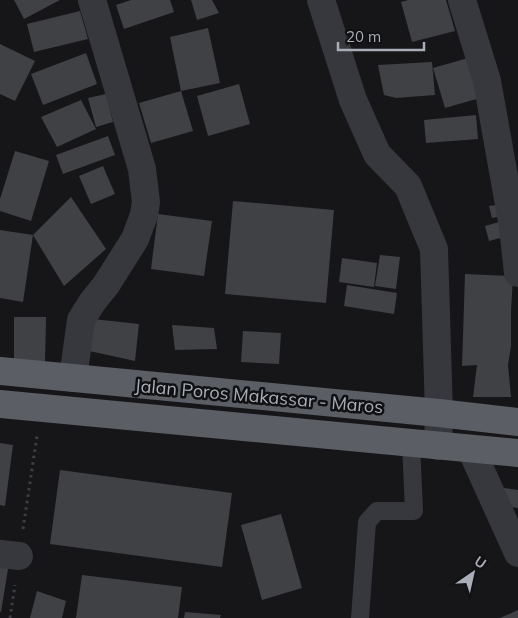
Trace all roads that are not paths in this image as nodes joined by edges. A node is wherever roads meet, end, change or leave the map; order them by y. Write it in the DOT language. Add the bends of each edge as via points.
graph roads {
  1 [pos="92,0"];
  2 [pos="321,0"];
  3 [pos="462,0"];
  4 [pos="518,273"];
  5 [pos="0,370"];
  6 [pos="73,378"];
  7 [pos="0,404"];
  8 [pos="438,413"];
  9 [pos="518,422"];
  10 [pos="411,443"];
  11 [pos="438,446"];
  12 [pos="471,448"];
  13 [pos="518,453"];
  14 [pos="518,552"];
  15 [pos="360,618"];
  1 -- 6 [label="street" via="142,169 146,202 135,239 81,320"];
  2 -- 8 [label="street" via="353,100 377,154 408,186 434,249"];
  3 -- 4 [label="street" via="488,81"];
  5 -- 6 [label="highway, Jalan Poros Makassar - Maros"];
  6 -- 8 [label="highway, Jalan Poros Makassar - Maros"];
  7 -- 10 [label="highway, Jalan Poros Makassar - Maros"];
  8 -- 9 [label="highway, Jalan Poros Makassar - Maros"];
  8 -- 11 [label="street"];
  10 -- 11 [label="highway, Jalan Poros Makassar - Maros"];
  10 -- 15 [label="lane" via="414,511 377,511 367,522"];
  11 -- 12 [label="highway, Jalan Poros Makassar - Maros"];
  12 -- 13 [label="highway, Jalan Poros Makassar - Maros"];
  12 -- 14 [label="street"];
}
